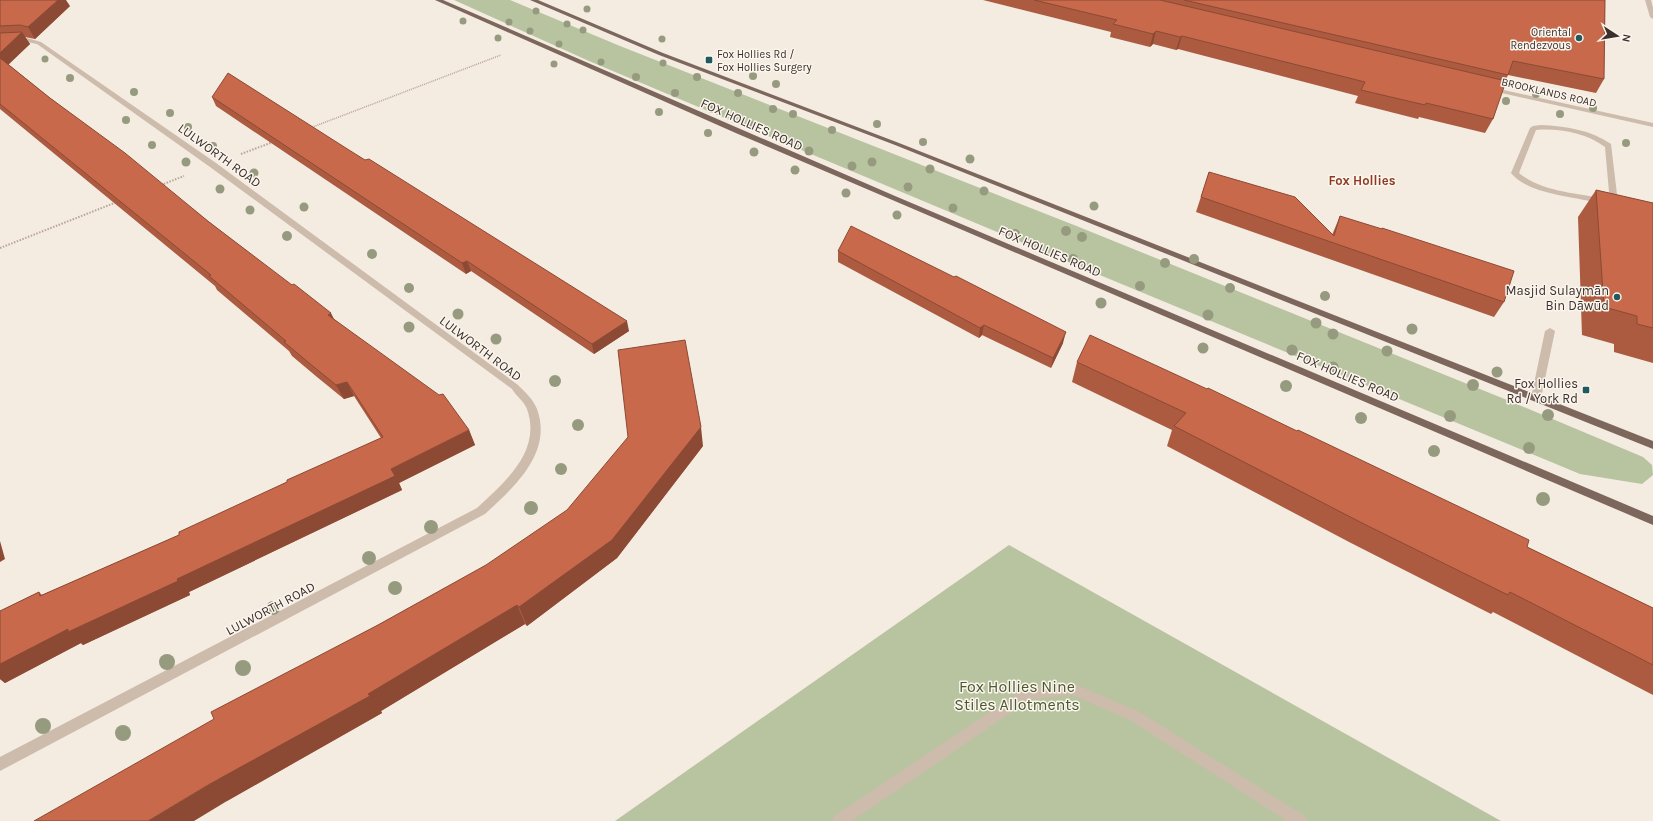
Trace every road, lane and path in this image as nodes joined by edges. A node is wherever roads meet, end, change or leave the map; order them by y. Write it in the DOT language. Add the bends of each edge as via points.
graph roads {
  1 [pos="438,0"];
  2 [pos="533,0"];
  3 [pos="1648,0"];
  4 [pos="1653,17"];
  5 [pos="0,41"];
  6 [pos="533,43"];
  7 [pos="1482,88"];
  8 [pos="1653,125"];
  9 [pos="310,128"];
  10 [pos="280,139"];
  11 [pos="212,165"];
  12 [pos="154,188"];
  13 [pos="117,202"];
  14 [pos="1617,204"];
  15 [pos="0,248"];
  16 [pos="1550,331"];
  17 [pos="1536,398"];
  18 [pos="1653,445"];
  19 [pos="1653,521"];
  20 [pos="0,764"];
  21 [pos="839,821"];
  22 [pos="1300,821"];
  1 -- 6 [label="main road, FOX HOLLIES ROAD"];
  2 -- 17 [label="main road" via="661,54 897,144"];
  3 -- 4 [label="street"];
  5 -- 11 [label="street, LULWORTH ROAD" via="27,40 39,43"];
  6 -- 9 [label="path"];
  6 -- 19 [label="main road, FOX HOLLIES ROAD"];
  7 -- 8 [label="street, BROOKLANDS ROAD"];
  10 -- 11 [label="path"];
  11 -- 12 [label="path"];
  11 -- 20 [label="street, LULWORTH ROAD" via="515,387 531,408 536,423 534,444 529,458 511,484 481,511"];
  13 -- 15 [label="path"];
  14 -- 14 [label="street" via="1570,195 1528,183 1518,176 1515,173 1533,128 1552,127 1593,137 1608,146"];
  16 -- 17 [label="street"];
  17 -- 18 [label="main road"];
  21 -- 22 [label="street" via="1029,693 1072,689 1133,715"];
}
